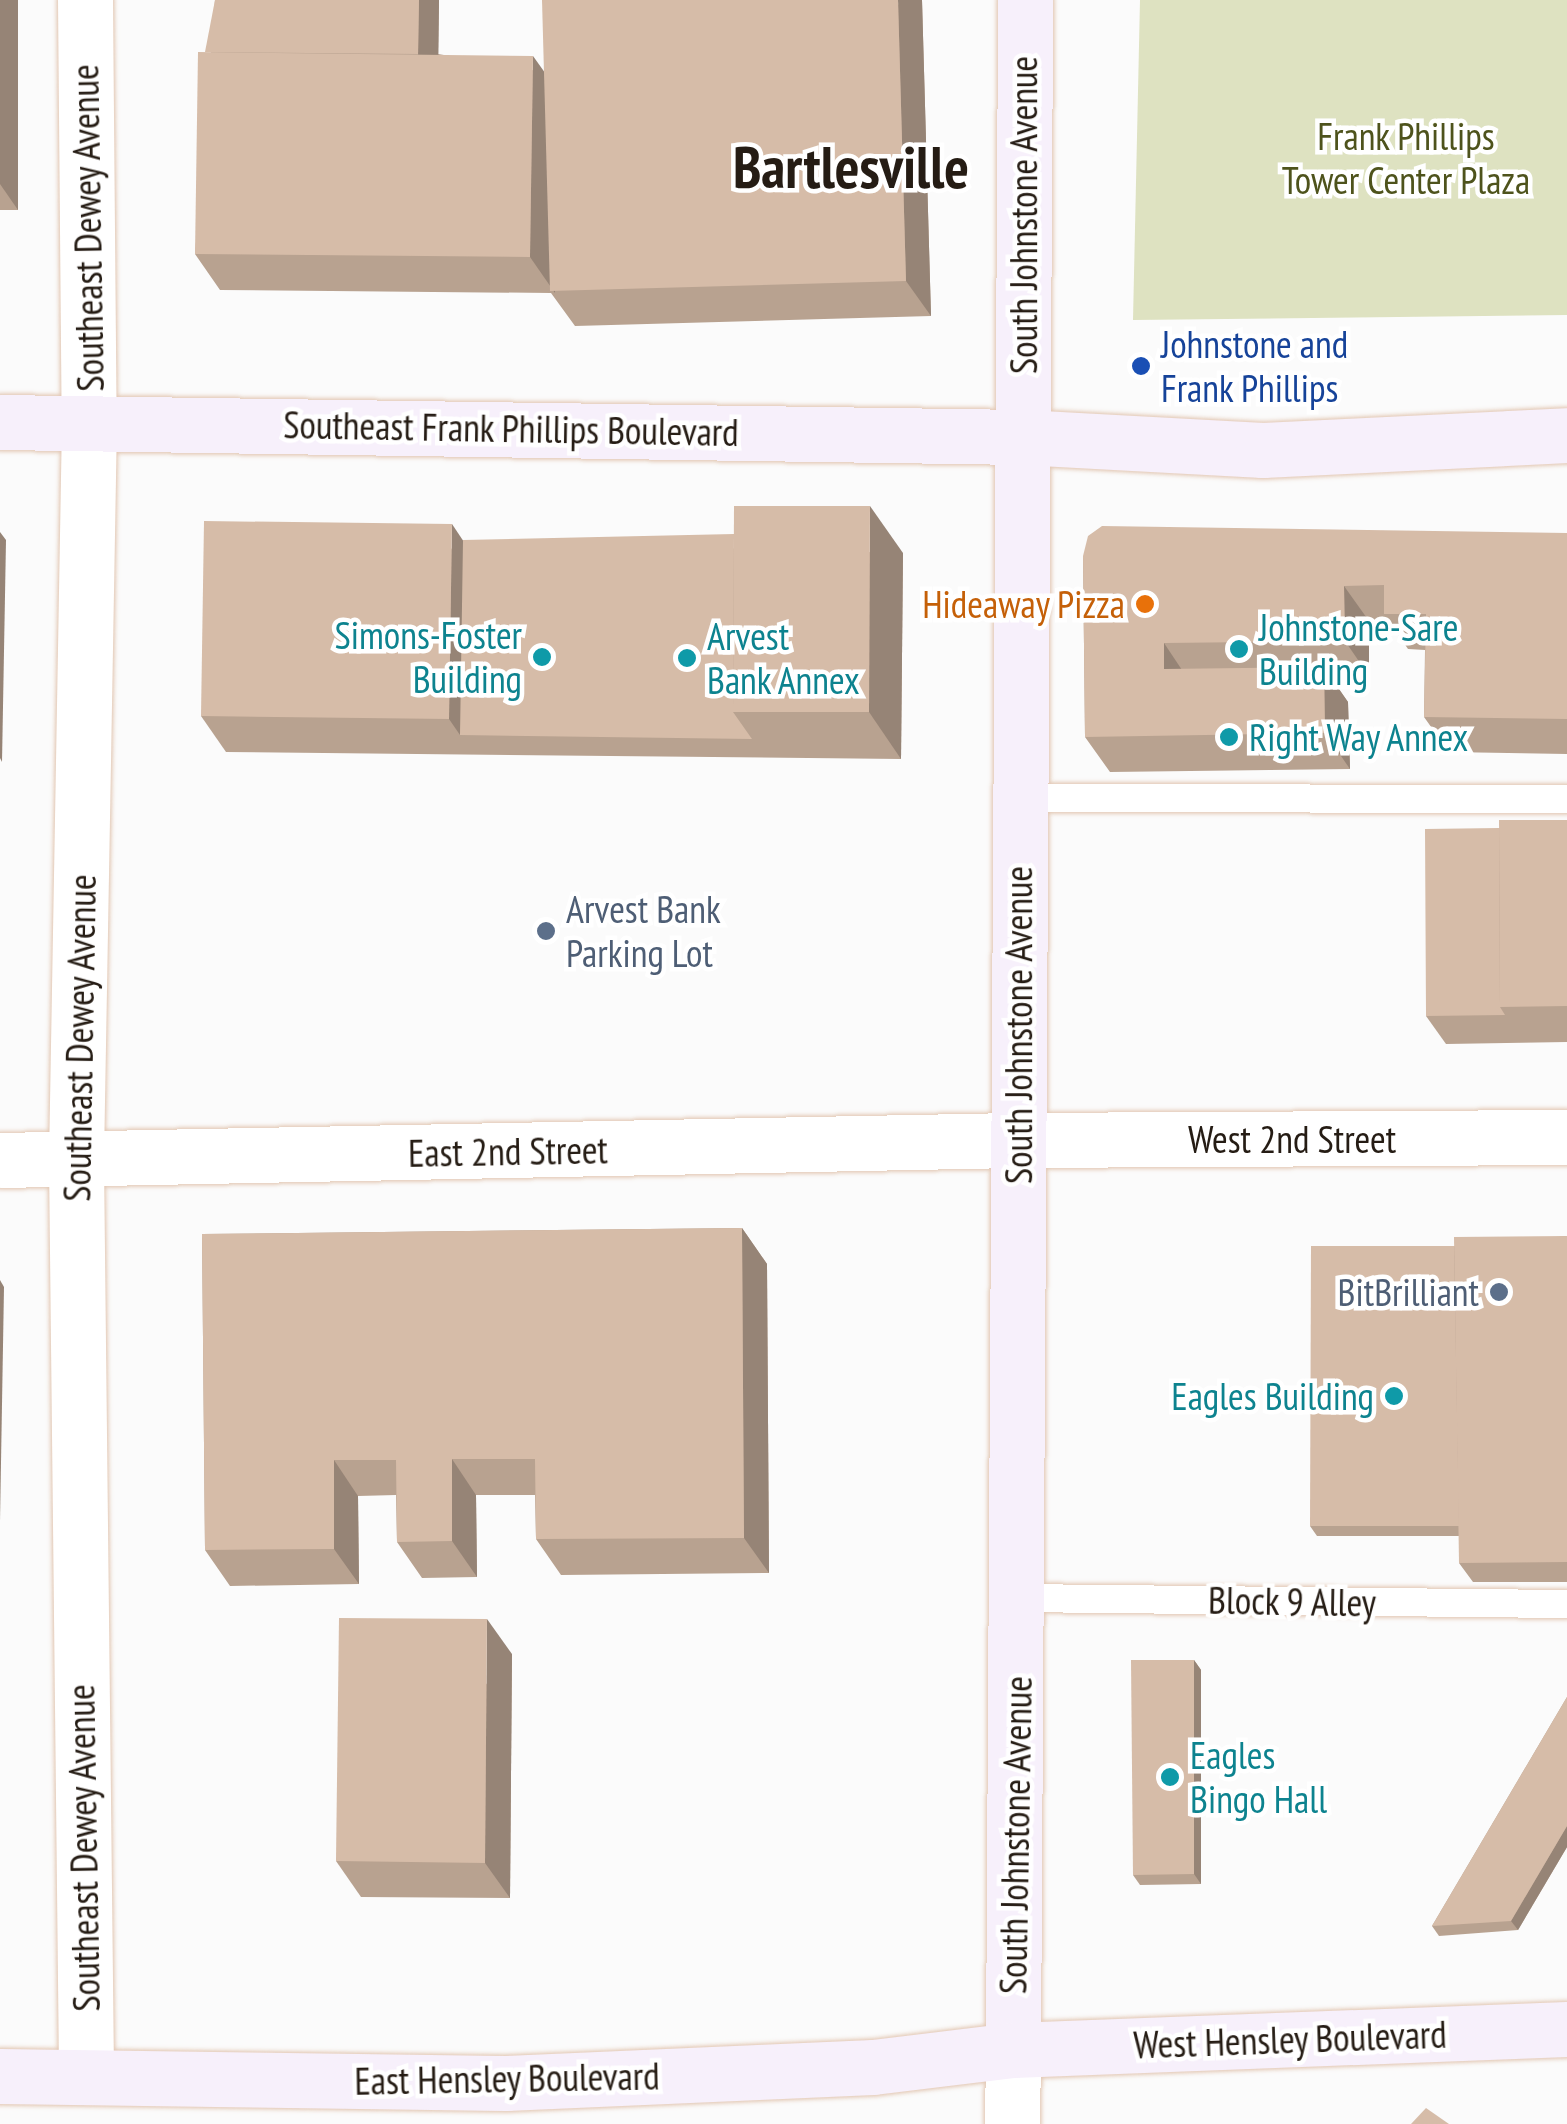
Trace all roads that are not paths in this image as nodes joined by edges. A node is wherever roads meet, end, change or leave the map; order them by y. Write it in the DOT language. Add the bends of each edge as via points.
graph roads {
  1 [pos="84,0"];
  2 [pos="1025,0"];
  3 [pos="89,421"];
  4 [pos="0,422"];
  5 [pos="1567,435"];
  6 [pos="1022,437"];
  7 [pos="1019,798"];
  8 [pos="1567,798"];
  9 [pos="1567,1137"];
  10 [pos="1017,1140"];
  11 [pos="0,1160"];
  12 [pos="76,1161"];
  13 [pos="1018,1598"];
  14 [pos="1567,1604"];
  15 [pos="1567,2029"];
  16 [pos="1013,2050"];
  17 [pos="0,2076"];
  18 [pos="86,2077"];
  19 [pos="1012,2124"];
  1 -- 3 [label="street, Southeast Dewey Avenue"];
  2 -- 6 [label="street, South Johnstone Avenue"];
  3 -- 4 [label="street, Southeast Frank Phillips Boulevard"];
  3 -- 6 [label="street, Southeast Frank Phillips Boulevard"];
  3 -- 12 [label="street, Southeast Dewey Avenue"];
  5 -- 6 [label="street, Southeast Frank Phillips Boulevard" via="1264,450"];
  6 -- 7 [label="street, South Johnstone Avenue"];
  7 -- 8 [label="lane"];
  7 -- 10 [label="street, South Johnstone Avenue"];
  9 -- 10 [label="street, West 2nd Street"];
  10 -- 12 [label="street, East 2nd Street"];
  10 -- 13 [label="street, South Johnstone Avenue"];
  11 -- 12 [label="street, East 2nd Street"];
  12 -- 18 [label="street, Southeast Dewey Avenue"];
  13 -- 14 [label="lane, Block 9 Alley"];
  13 -- 16 [label="street, South Johnstone Avenue"];
  15 -- 16 [label="street, West Hensley Boulevard"];
  16 -- 18 [label="street, East Hensley Boulevard" via="874,2066 506,2083"];
  16 -- 19 [label="street"];
  17 -- 18 [label="street, East Hensley Boulevard"];
}
